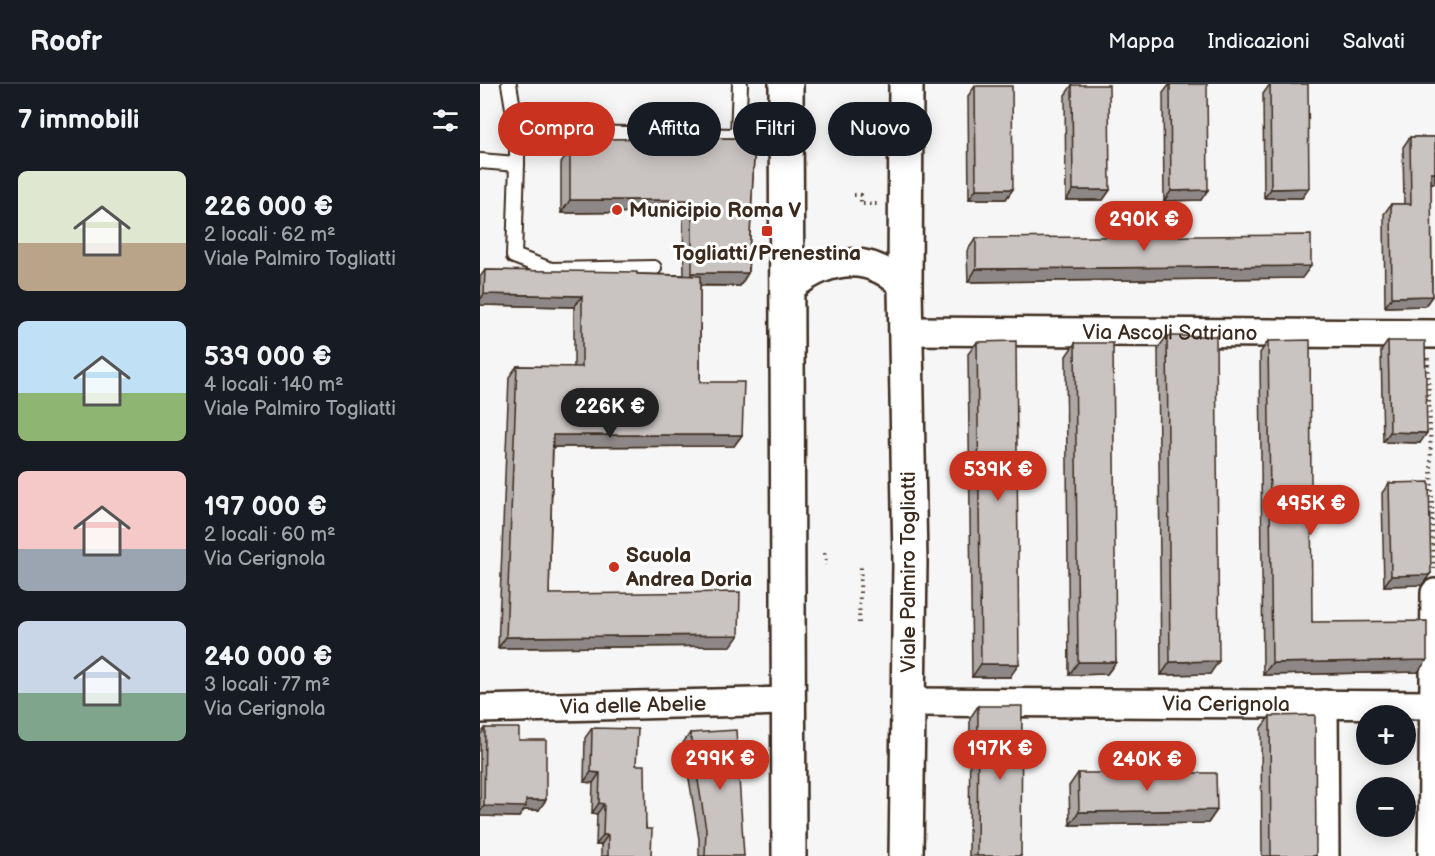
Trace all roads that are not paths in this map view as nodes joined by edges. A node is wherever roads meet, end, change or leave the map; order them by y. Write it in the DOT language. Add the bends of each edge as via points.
graph roads {
  1 [pos="509,84"];
  2 [pos="740,84"];
  3 [pos="786,84"];
  4 [pos="906,84"];
  5 [pos="512,102"];
  6 [pos="615,134"];
  7 [pos="517,156"];
  8 [pos="480,161"];
  9 [pos="517,164"];
  10 [pos="654,268"];
  11 [pos="905,288"];
  12 [pos="785,293"];
  13 [pos="906,331"];
  14 [pos="1431,343"];
  15 [pos="1434,587"];
  16 [pos="787,701"];
  17 [pos="908,702"];
  18 [pos="1324,704"];
  19 [pos="1433,705"];
  20 [pos="480,709"];
  21 [pos="789,856"];
  22 [pos="906,856"];
  23 [pos="1325,856"];
  24 [pos="1432,856"];
  1 -- 5 [label="lane"];
  2 -- 6 [label="lane" via="738,136"];
  3 -- 12 [label="main road"];
  4 -- 11 [label="main road, Viale Palmiro Togliatti"];
  7 -- 9 [label="lane"];
  8 -- 9 [label="lane"];
  9 -- 10 [label="lane" via="514,256 551,270"];
  11 -- 12 [label="street" via="890,274 871,266 839,263 808,274"];
  11 -- 13 [label="main road, Viale Palmiro Togliatti"];
  12 -- 16 [label="main road"];
  13 -- 14 [label="street, Via Ascoli Satriano"];
  13 -- 17 [label="main road, Viale Palmiro Togliatti"];
  15 -- 19 [label="street"];
  16 -- 20 [label="street, Via delle Abelie"];
  16 -- 21 [label="main road"];
  17 -- 18 [label="street, Via Cerignola"];
  17 -- 22 [label="main road, Viale Palmiro Togliatti"];
  18 -- 19 [label="street, Via Cerignola"];
  18 -- 23 [label="street"];
  19 -- 24 [label="street"];
}
